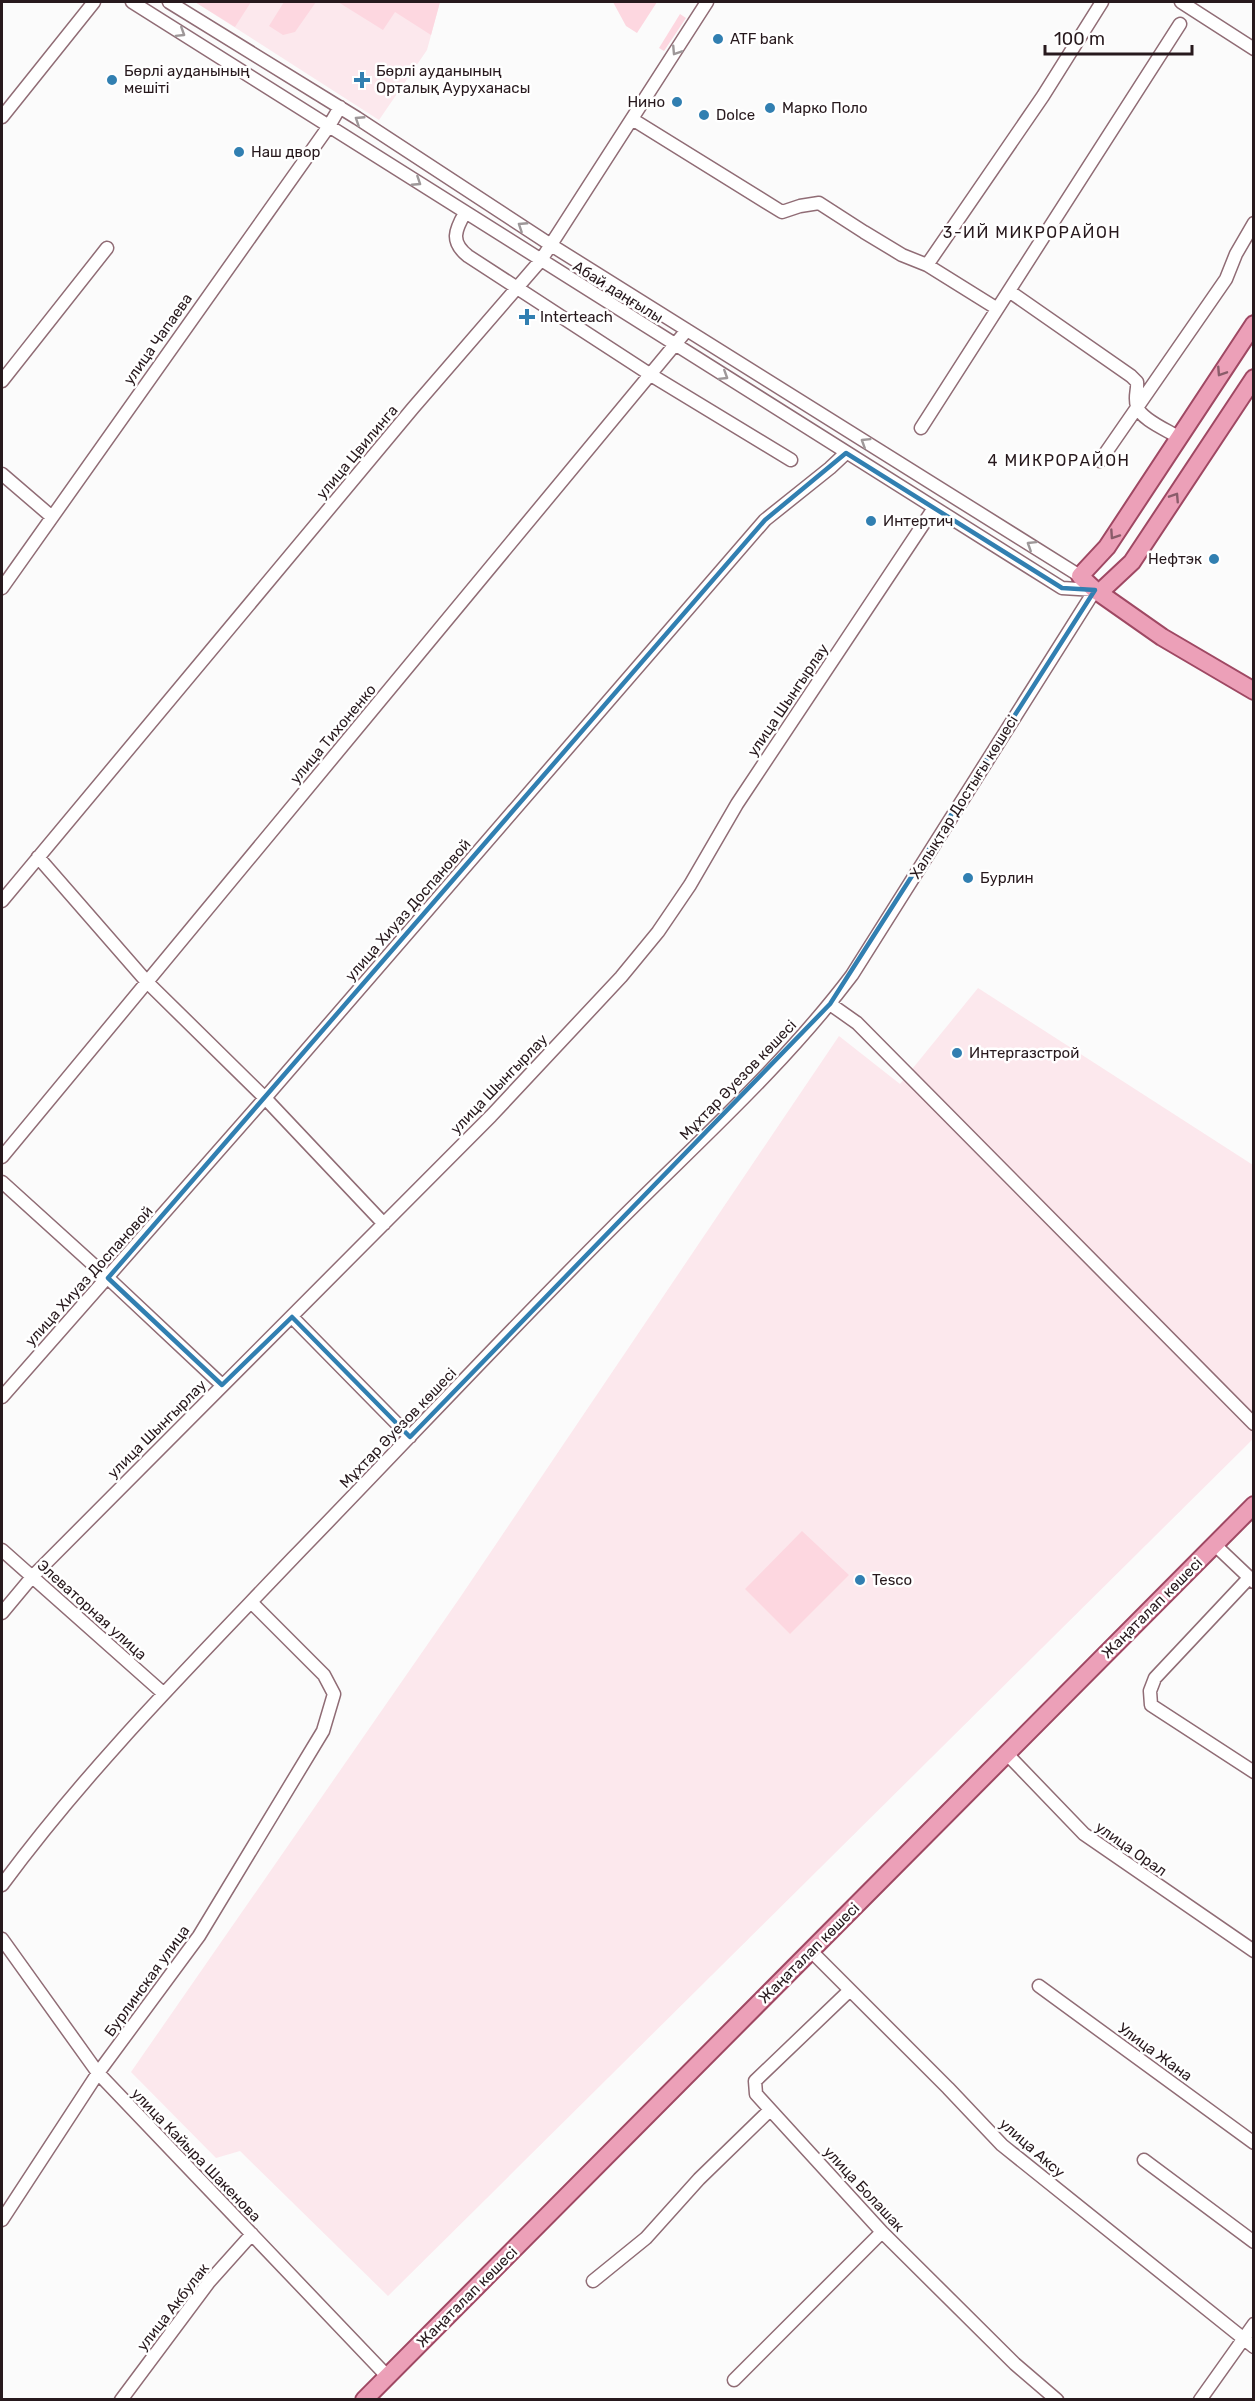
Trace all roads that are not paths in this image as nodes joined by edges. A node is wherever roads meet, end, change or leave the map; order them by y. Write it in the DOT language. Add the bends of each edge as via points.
graph roads {
  1 [pos="94,2"];
  2 [pos="132,2"];
  3 [pos="169,2"];
  4 [pos="707,2"];
  5 [pos="1102,2"];
  6 [pos="1181,2"];
  7 [pos="1180,24"];
  8 [pos="1254,49"];
  9 [pos="340,107"];
  10 [pos="2,117"];
  11 [pos="632,119"];
  12 [pos="328,126"];
  13 [pos="465,213"];
  14 [pos="1254,224"];
  15 [pos="551,245"];
  16 [pos="107,248"];
  17 [pos="541,260"];
  18 [pos="927,266"];
  19 [pos="516,288"];
  20 [pos="1009,291"];
  21 [pos="996,308"];
  22 [pos="1254,324"];
  23 [pos="687,330"];
  24 [pos="675,345"];
  25 [pos="651,375"];
  26 [pos="1254,378"];
  27 [pos="2,381"];
  28 [pos="1137,409"];
  29 [pos="921,428"];
  30 [pos="1179,437"];
  31 [pos="846,453"];
  32 [pos="791,460"];
  33 [pos="1100,461"];
  34 [pos="2,474"];
  35 [pos="933,508"];
  36 [pos="52,517"];
  37 [pos="1080,576"];
  38 [pos="2,588"];
  39 [pos="1098,591"];
  40 [pos="1254,691"];
  41 [pos="38,856"];
  42 [pos="2,901"];
  43 [pos="147,982"];
  44 [pos="830,1004"];
  45 [pos="265,1098"];
  46 [pos="2,1158"];
  47 [pos="2,1182"];
  48 [pos="384,1224"];
  49 [pos="108,1278"];
  50 [pos="292,1317"];
  51 [pos="222,1385"];
  52 [pos="2,1397"];
  53 [pos="1254,1424"];
  54 [pos="410,1437"];
  55 [pos="1254,1504"];
  56 [pos="1215,1545"];
  57 [pos="2,1550"];
  58 [pos="32,1577"];
  59 [pos="1251,1580"];
  60 [pos="251,1602"];
  61 [pos="2,1613"];
  62 [pos="163,1693"];
  63 [pos="1006,1753"];
  64 [pos="1254,1772"];
  65 [pos="2,1885"];
  66 [pos="2,1939"];
  67 [pos="812,1950"];
  68 [pos="1254,1952"];
  69 [pos="1039,1986"];
  70 [pos="849,1990"];
  71 [pos="98,2073"];
  72 [pos="770,2110"];
  73 [pos="1254,2143"];
  74 [pos="1144,2160"];
  75 [pos="2,2220"];
  76 [pos="882,2232"];
  77 [pos="252,2234"];
  78 [pos="1254,2242"];
  79 [pos="593,2281"];
  80 [pos="1254,2324"];
  81 [pos="1248,2343"];
  82 [pos="387,2376"];
  83 [pos="734,2379"];
  84 [pos="121,2400"];
  85 [pos="364,2400"];
  86 [pos="1057,2400"];
  87 [pos="1200,2400"];
  1 -- 10 [label="street"];
  2 -- 12 [label="street, Абай даңғылы, one-way"];
  3 -- 9 [label="street, Абай даңғылы"];
  4 -- 11 [label="street, улица Цвилинга, one-way"];
  5 -- 18 [label="street"];
  6 -- 8 [label="street"];
  7 -- 20 [label="street"];
  9 -- 12 [label="street, улица Чапаева"];
  15 -- 9 [label="street, Абай даңғылы, one-way"];
  11 -- 15 [label="street, улица Цвилинга"];
  11 -- 18 [label="street" via="782,212 819,203 902,255"];
  12 -- 13 [label="street, Абай даңғылы, one-way"];
  12 -- 36 [label="street, улица Чапаева"];
  13 -- 17 [label="street, Абай даңғылы"];
  13 -- 19 [label="street" via="456,228 460,250"];
  14 -- 28 [label="street" via="1226,279"];
  15 -- 17 [label="street, улица Цвилинга"];
  15 -- 23 [label="street, Абай даңғылы"];
  16 -- 27 [label="street"];
  17 -- 19 [label="street, улица Цвилинга"];
  17 -- 24 [label="street, Абай даңғылы"];
  18 -- 21 [label="street"];
  19 -- 25 [label="street"];
  19 -- 41 [label="street, улица Цвилинга"];
  20 -- 21 [label="street"];
  20 -- 28 [label="street" via="1137,382"];
  21 -- 29 [label="street"];
  22 -- 30 [label="main road, one-way"];
  23 -- 24 [label="street, улица Тихоненко"];
  37 -- 23 [label="street, Абай даңғылы, one-way"];
  24 -- 25 [label="street, улица Тихоненко"];
  24 -- 31 [label="street, Абай даңғылы, one-way"];
  25 -- 32 [label="street"];
  25 -- 43 [label="street, улица Тихоненко"];
  39 -- 26 [label="main road, Халықтар Достығы көшесі, one-way" via="1132,562"];
  28 -- 30 [label="street"];
  28 -- 33 [label="street"];
  30 -- 37 [label="main road, one-way" via="1107,547"];
  31 -- 35 [label="street, Абай даңғылы"];
  31 -- 45 [label="street, улица Хиуаз Доспановой" via="765,520"];
  34 -- 36 [label="street"];
  35 -- 39 [label="street, Абай даңғылы" via="1062,588"];
  35 -- 48 [label="street, улица Шынгырлау" via="737,804 658,932 621,977"];
  36 -- 38 [label="street, улица Чапаева"];
  37 -- 39 [label="main road"];
  39 -- 40 [label="main road" via="1168,640"];
  39 -- 44 [label="street, Халықтар Достығы көшесі"];
  41 -- 42 [label="street, улица Цвилинга"];
  41 -- 43 [label="street"];
  43 -- 45 [label="street"];
  43 -- 46 [label="street, улица Тихоненко"];
  44 -- 53 [label="street" via="857,1023"];
  44 -- 54 [label="street, Мұхтар Әуезов көшесі" via="714,1128 611,1228"];
  45 -- 48 [label="street"];
  45 -- 49 [label="street, улица Хиуаз Доспановой"];
  47 -- 49 [label="street"];
  48 -- 50 [label="street, улица Шынгырлау"];
  49 -- 51 [label="street"];
  49 -- 52 [label="street, улица Хиуаз Доспановой"];
  50 -- 51 [label="street, улица Шынгырлау"];
  50 -- 54 [label="street"];
  51 -- 58 [label="street, улица Шынгырлау"];
  54 -- 60 [label="street, Мұхтар Әуезов көшесі"];
  55 -- 56 [label="main road, Жаңаталап көшесі"];
  56 -- 59 [label="street"];
  56 -- 63 [label="main road, Жаңаталап көшесі"];
  57 -- 58 [label="street, Элеваторная улица"];
  58 -- 61 [label="street, улица Шынгырлау"];
  58 -- 62 [label="street, Элеваторная улица"];
  59 -- 64 [label="street" via="1155,1678 1150,1705"];
  60 -- 62 [label="street, Мұхтар Әуезов көшесі"];
  60 -- 71 [label="street, Бурлинская улица" via="324,1675 334,1694 323,1731 199,1936"];
  62 -- 65 [label="street, Мұхтар Әуезов көшесі" via="80,1787"];
  63 -- 67 [label="main road, Жаңаталап көшесі"];
  63 -- 68 [label="street, улица Орал" via="1084,1834"];
  66 -- 71 [label="street, улица Кайыра Шакенова"];
  67 -- 70 [label="street, улица Аксу"];
  67 -- 82 [label="main road, Жаңаталап көшесі"];
  69 -- 73 [label="street, Улица Жана"];
  70 -- 72 [label="street, улица Болашак" via="755,2081 756,2094"];
  70 -- 81 [label="street, улица Аксу" via="1002,2145"];
  71 -- 75 [label="street, Бурлинская улица"];
  71 -- 77 [label="street, улица Кайыра Шакенова"];
  72 -- 76 [label="street, улица Болашак"];
  72 -- 79 [label="street" via="692,2186 646,2238"];
  74 -- 78 [label="street"];
  76 -- 83 [label="street"];
  76 -- 86 [label="street, улица Болашак" via="1015,2364"];
  77 -- 82 [label="street, улица Кайыра Шакенова"];
  77 -- 84 [label="street, улица Акбулак" via="208,2282"];
  80 -- 81 [label="street"];
  81 -- 87 [label="street"];
  82 -- 85 [label="main road, Жаңаталап көшесі"];
}
